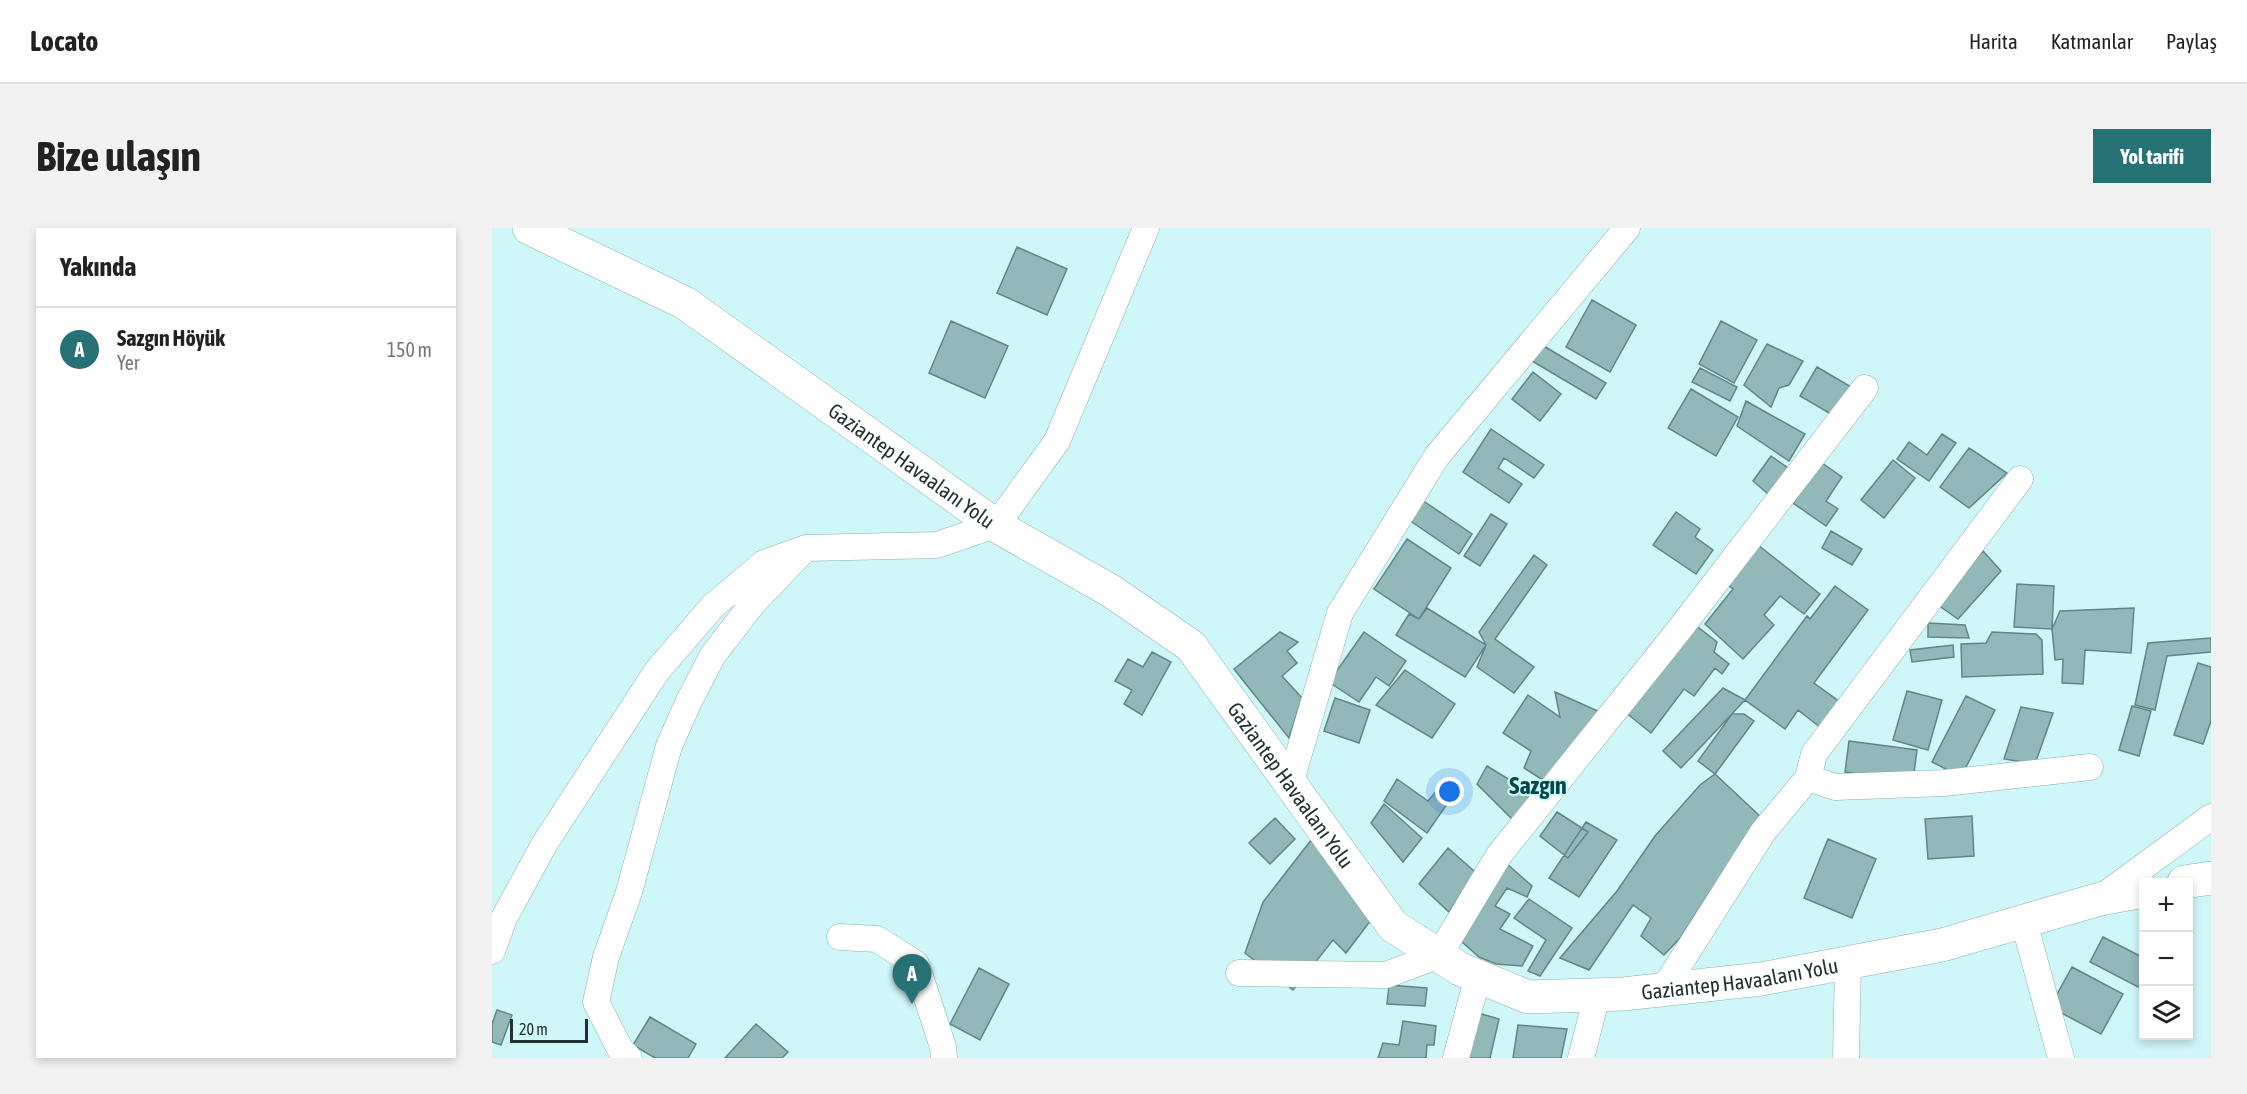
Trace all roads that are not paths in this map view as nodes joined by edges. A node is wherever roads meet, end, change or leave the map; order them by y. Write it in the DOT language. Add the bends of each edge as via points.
graph roads {
  1 [pos="529,228"];
  2 [pos="1146,228"];
  3 [pos="1627,228"];
  4 [pos="1865,388"];
  5 [pos="2020,479"];
  6 [pos="995,525"];
  7 [pos="806,548"];
  8 [pos="2090,767"];
  9 [pos="1808,778"];
  10 [pos="1290,784"];
  11 [pos="2211,817"];
  12 [pos="2211,878"];
  13 [pos="2193,881"];
  14 [pos="2139,892"];
  15 [pos="2100,899"];
  16 [pos="2024,922"];
  17 [pos="840,937"];
  18 [pos="492,951"];
  19 [pos="1439,955"];
  20 [pos="1848,963"];
  21 [pos="1239,973"];
  22 [pos="1478,976"];
  23 [pos="1663,990"];
  24 [pos="1597,995"];
  25 [pos="629,1058"];
  26 [pos="944,1058"];
  27 [pos="1456,1058"];
  28 [pos="1581,1058"];
  29 [pos="1846,1058"];
  30 [pos="2061,1058"];
  1 -- 6 [label="main road, Gaziantep Havaalanı Yolu" via="685,303"];
  2 -- 6 [label="street" via="1057,441"];
  3 -- 10 [label="street" via="1437,456 1340,613"];
  4 -- 19 [label="street" via="1500,855"];
  5 -- 9 [label="street" via="1814,754"];
  6 -- 7 [label="street" via="937,545"];
  6 -- 10 [label="main road, Gaziantep Havaalanı Yolu" via="1111,591 1191,646"];
  7 -- 18 [label="street" via="764,563 713,606 657,671 545,843 504,918"];
  7 -- 25 [label="street" via="753,603 713,655 669,746 596,1002 620,1049"];
  8 -- 9 [label="street" via="1933,784 1835,787"];
  9 -- 23 [label="street" via="1763,832"];
  10 -- 19 [label="main road, Gaziantep Havaalanı Yolu" via="1393,927"];
  11 -- 15 [label="street"];
  12 -- 13 [label="main road"];
  14 -- 15 [label="main road, Gaziantep Havaalanı Yolu"];
  15 -- 16 [label="main road, Gaziantep Havaalanı Yolu"];
  16 -- 20 [label="main road, Gaziantep Havaalanı Yolu" via="1942,945"];
  16 -- 30 [label="street"];
  17 -- 26 [label="street" via="877,939 916,964"];
  19 -- 21 [label="street" via="1386,975"];
  19 -- 22 [label="main road, Gaziantep Havaalanı Yolu"];
  20 -- 23 [label="main road, Gaziantep Havaalanı Yolu" via="1761,979"];
  20 -- 29 [label="street"];
  22 -- 24 [label="main road, Gaziantep Havaalanı Yolu" via="1528,997"];
  22 -- 27 [label="street"];
  23 -- 24 [label="main road, Gaziantep Havaalanı Yolu"];
  24 -- 28 [label="street"];
}
